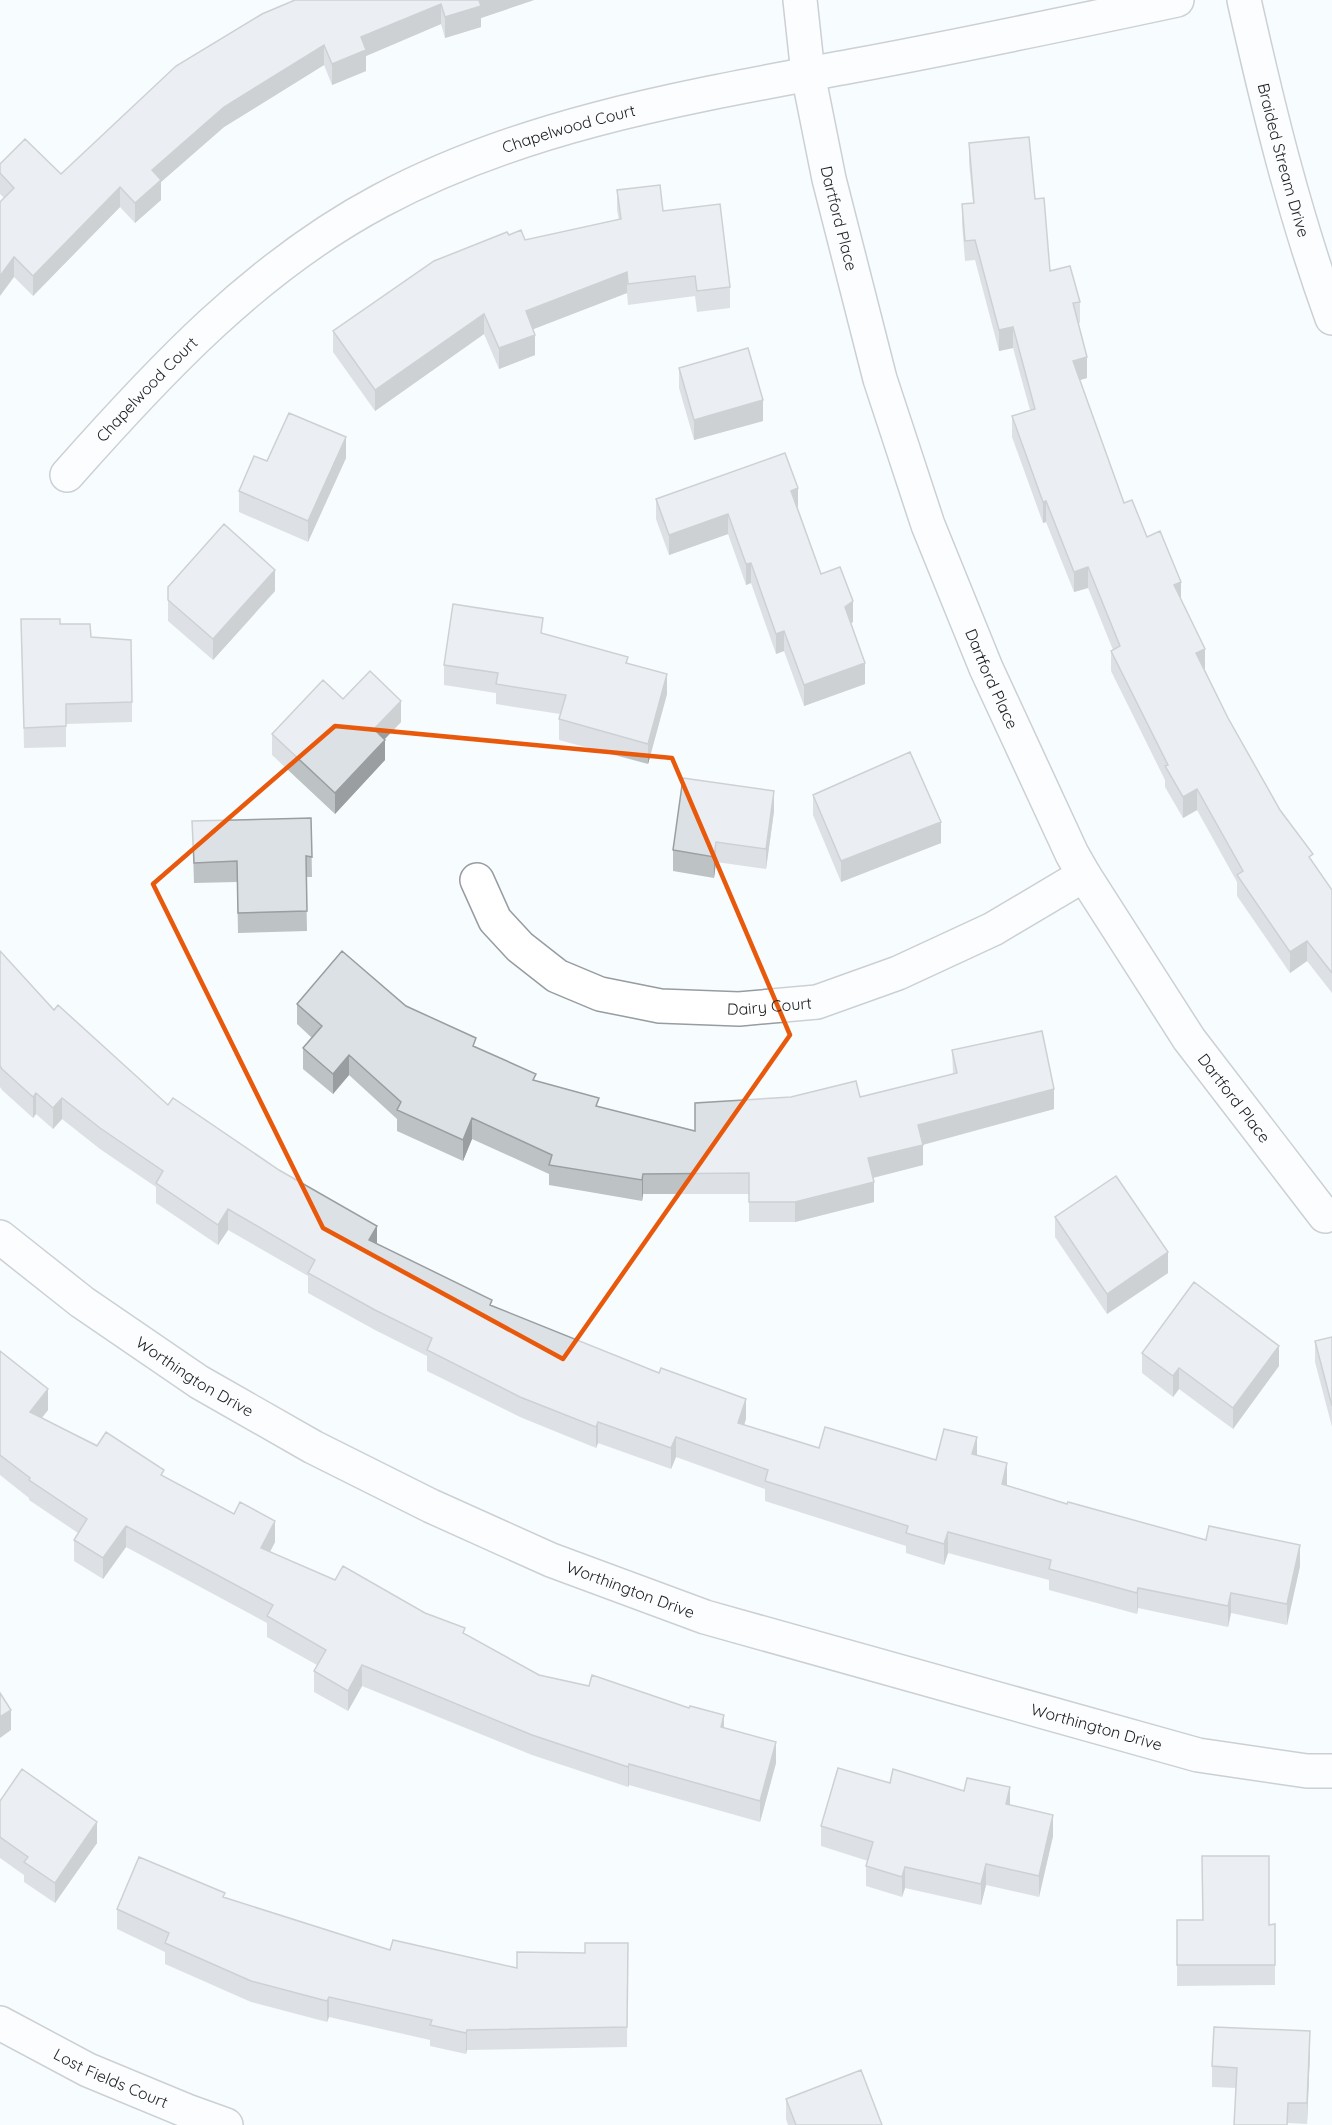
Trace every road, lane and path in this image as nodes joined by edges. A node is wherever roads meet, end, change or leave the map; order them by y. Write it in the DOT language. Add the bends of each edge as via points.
graph roads {
  1 [pos="800,0"];
  2 [pos="1177,0"];
  3 [pos="1244,0"];
  4 [pos="808,74"];
  5 [pos="1332,318"];
  6 [pos="67,475"];
  7 [pos="1084,875"];
  8 [pos="477,880"];
  9 [pos="1325,1216"];
  10 [pos="0,1237"];
  11 [pos="1332,1771"];
  12 [pos="0,2023"];
  13 [pos="184,2118"];
  14 [pos="226,2125"];
  1 -- 4 [label="street, Dartford Place"];
  2 -- 4 [label="street, Chapelwood Court" via="983,42"];
  3 -- 5 [label="street, Braided Stream Drive" via="1270,116 1311,260"];
  4 -- 6 [label="street, Chapelwood Court" via="701,94 550,131 480,154 380,201 302,250 229,307 136,397"];
  4 -- 7 [label="street, Dartford Place" via="829,179 880,379 928,525 986,668"];
  7 -- 8 [label="street, Dairy Court" via="993,929 898,973 818,1002 739,1010 650,1004 600,994 557,976 520,947 495,920"];
  7 -- 9 [label="street, Dartford Place" via="1189,1039"];
  10 -- 11 [label="street, Worthington Drive" via="82,1302 199,1382 313,1447 551,1560 705,1617 1198,1755 1306,1771"];
  12 -- 13 [label="street, Lost Fields Court"];
  13 -- 14 [label="street, Lost Fields Court"];
}
